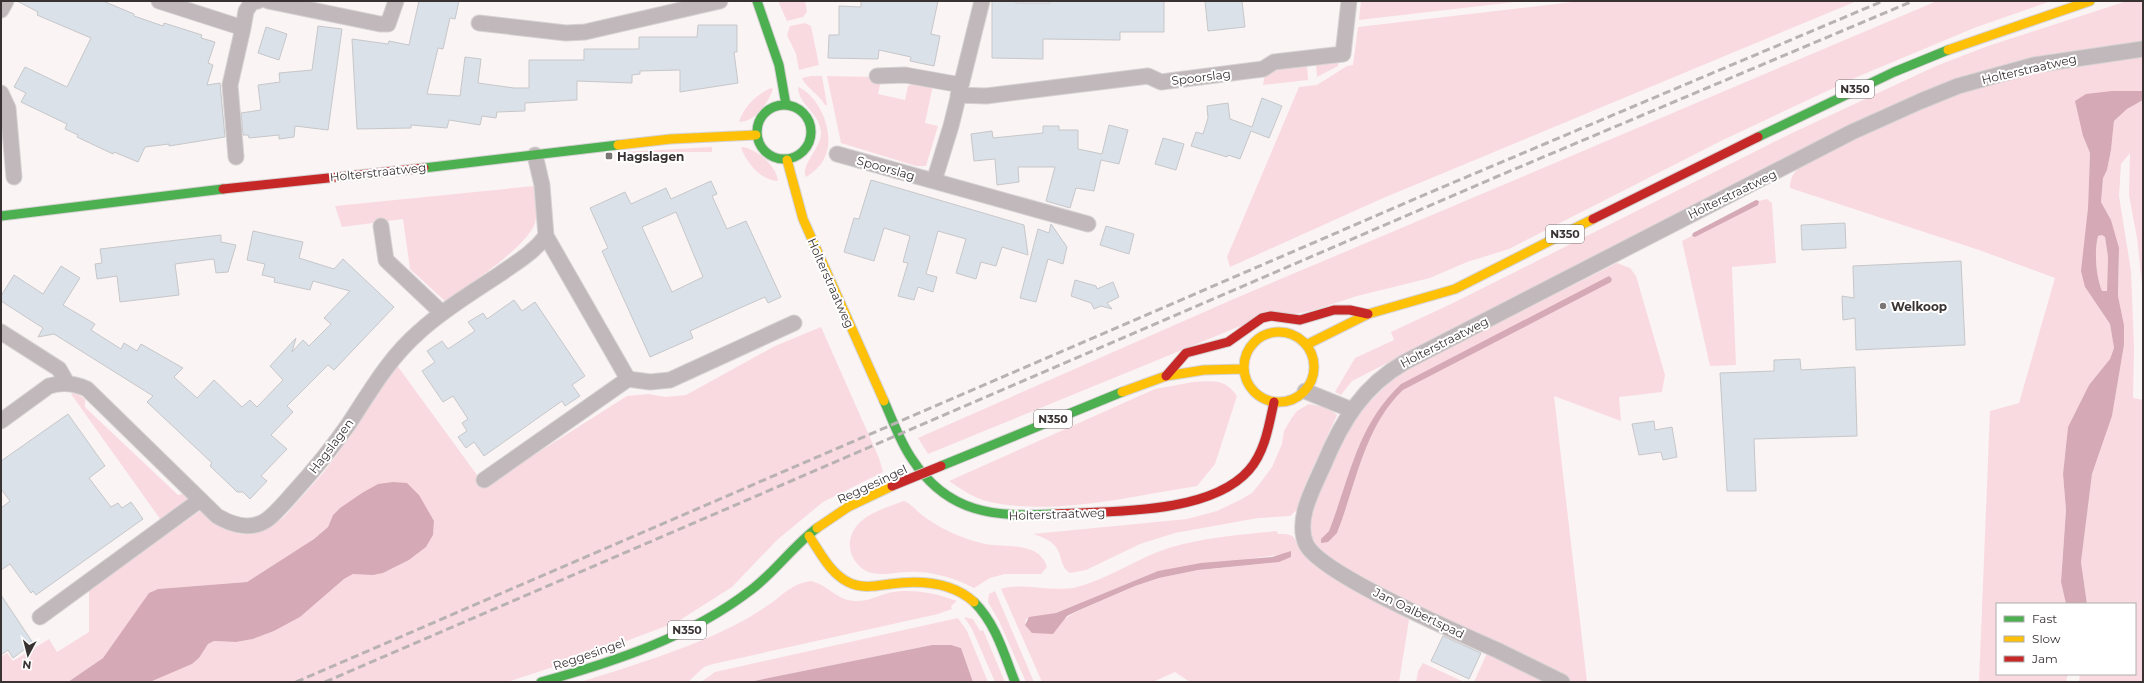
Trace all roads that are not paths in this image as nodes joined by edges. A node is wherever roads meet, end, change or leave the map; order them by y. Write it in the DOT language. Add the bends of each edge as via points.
graph roads {
  1 [pos="6,1"];
  2 [pos="159,1"];
  3 [pos="258,1"];
  4 [pos="268,1"];
  5 [pos="396,1"];
  6 [pos="720,1"];
  7 [pos="758,1"];
  8 [pos="982,1"];
  9 [pos="1349,1"];
  10 [pos="2090,1"];
  11 [pos="198,6"];
  12 [pos="1,10"];
  13 [pos="479,23"];
  14 [pos="243,28"];
  15 [pos="2143,49"];
  16 [pos="877,76"];
  17 [pos="959,90"];
  18 [pos="1,93"];
  19 [pos="786,105"];
  20 [pos="756,135"];
  21 [pos="837,154"];
  22 [pos="536,155"];
  23 [pos="236,157"];
  24 [pos="787,160"];
  25 [pos="14,177"];
  26 [pos="934,181"];
  27 [pos="1,216"];
  28 [pos="1088,224"];
  29 [pos="381,226"];
  30 [pos="546,236"];
  31 [pos="442,313"];
  32 [pos="1368,314"];
  33 [pos="794,323"];
  34 [pos="1,332"];
  35 [pos="1306,345"];
  36 [pos="1243,369"];
  37 [pos="1166,376"];
  38 [pos="628,379"];
  39 [pos="67,383"];
  40 [pos="1305,390"];
  41 [pos="1274,402"];
  42 [pos="1352,410"];
  43 [pos="1,421"];
  44 [pos="484,480"];
  45 [pos="200,500"];
  46 [pos="1302,520"];
  47 [pos="809,536"];
  48 [pos="40,617"];
  49 [pos="541,682"];
  50 [pos="1015,682"];
  51 [pos="1562,682"];
  1 -- 12 [label="street"];
  2 -- 11 [label="street"];
  3 -- 14 [label="street" via="252,2 246,11"];
  4 -- 5 [label="street" via="388,24"];
  6 -- 13 [label="street" via="585,32 566,33"];
  7 -- 19 [label="main road" via="784,82"];
  8 -- 17 [label="street"];
  9 -- 17 [label="street, Spoorslag" via="1343,54 1274,62 1263,69 1162,82 1148,76 986,96"];
  10 -- 32 [label="main road, N350" via="1961,45 1894,72 1793,118 1455,289"];
  11 -- 14 [label="street"];
  14 -- 23 [label="street" via="230,85"];
  15 -- 42 [label="street, Holterstraatweg" via="2070,59 1990,76 1958,86 1852,132 1405,362 1374,383"];
  16 -- 17 [label="street, Spoorslag" via="905,76"];
  17 -- 26 [label="street"];
  18 -- 25 [label="street" via="8,108"];
  19 -- 20 [label="main road" via="774,106 767,111 758,125"];
  19 -- 24 [label="main road" via="800,110 807,117 812,134 804,151"];
  20 -- 22 [label="main road, Holterstraatweg" via="671,139"];
  20 -- 24 [label="main road" via="766,154"];
  21 -- 26 [label="street, Spoorslag"];
  22 -- 27 [label="main road, Holterstraatweg" via="236,187"];
  22 -- 30 [label="street" via="542,185"];
  24 -- 41 [label="main road, Holterstraatweg" via="803,219 904,446 919,470 934,486 960,504 986,513 1019,516 1164,508 1204,498 1223,491 1249,470 1264,441"];
  26 -- 28 [label="street, Spoorslag"];
  29 -- 31 [label="street" via="386,260"];
  30 -- 31 [label="street, Hagslagen" via="531,253"];
  30 -- 38 [label="street"];
  31 -- 45 [label="street, Hagslagen" via="419,331 387,365 348,425 310,475 266,520 247,526 231,524 217,516"];
  32 -- 35 [label="main road, N350"];
  32 -- 37 [label="main road, N350" via="1334,310 1300,320 1271,316 1262,318 1228,342 1186,353"];
  33 -- 38 [label="street" via="670,380 650,382"];
  34 -- 39 [label="street" via="59,369"];
  35 -- 36 [label="main road" via="1289,333 1266,334 1256,339 1249,347"];
  35 -- 40 [label="main road" via="1312,356 1314,368 1312,380"];
  36 -- 37 [label="main road, Reggesingel / N350" via="1204,370"];
  36 -- 41 [label="main road" via="1252,391 1264,400"];
  37 -- 47 [label="main road, Reggesingel / N350, bridge" via="1099,400 851,504 822,523"];
  38 -- 44 [label="street"];
  39 -- 43 [label="street, Hagslagen" via="49,386"];
  39 -- 45 [label="street, Hagslagen" via="87,389"];
  40 -- 41 [label="main road" via="1291,400"];
  40 -- 42 [label="street"];
  42 -- 46 [label="street, Holterstraatweg" via="1334,440"];
  45 -- 48 [label="street"];
  46 -- 51 [label="street, Jan Oalbertspad" via="1306,543 1321,560 1402,606"];
  47 -- 49 [label="main road, Reggesingel / N350" via="763,581 708,620 656,644"];
  47 -- 50 [label="main road" via="830,566 849,583 864,586 925,582 949,587 972,601 989,620"];
}
